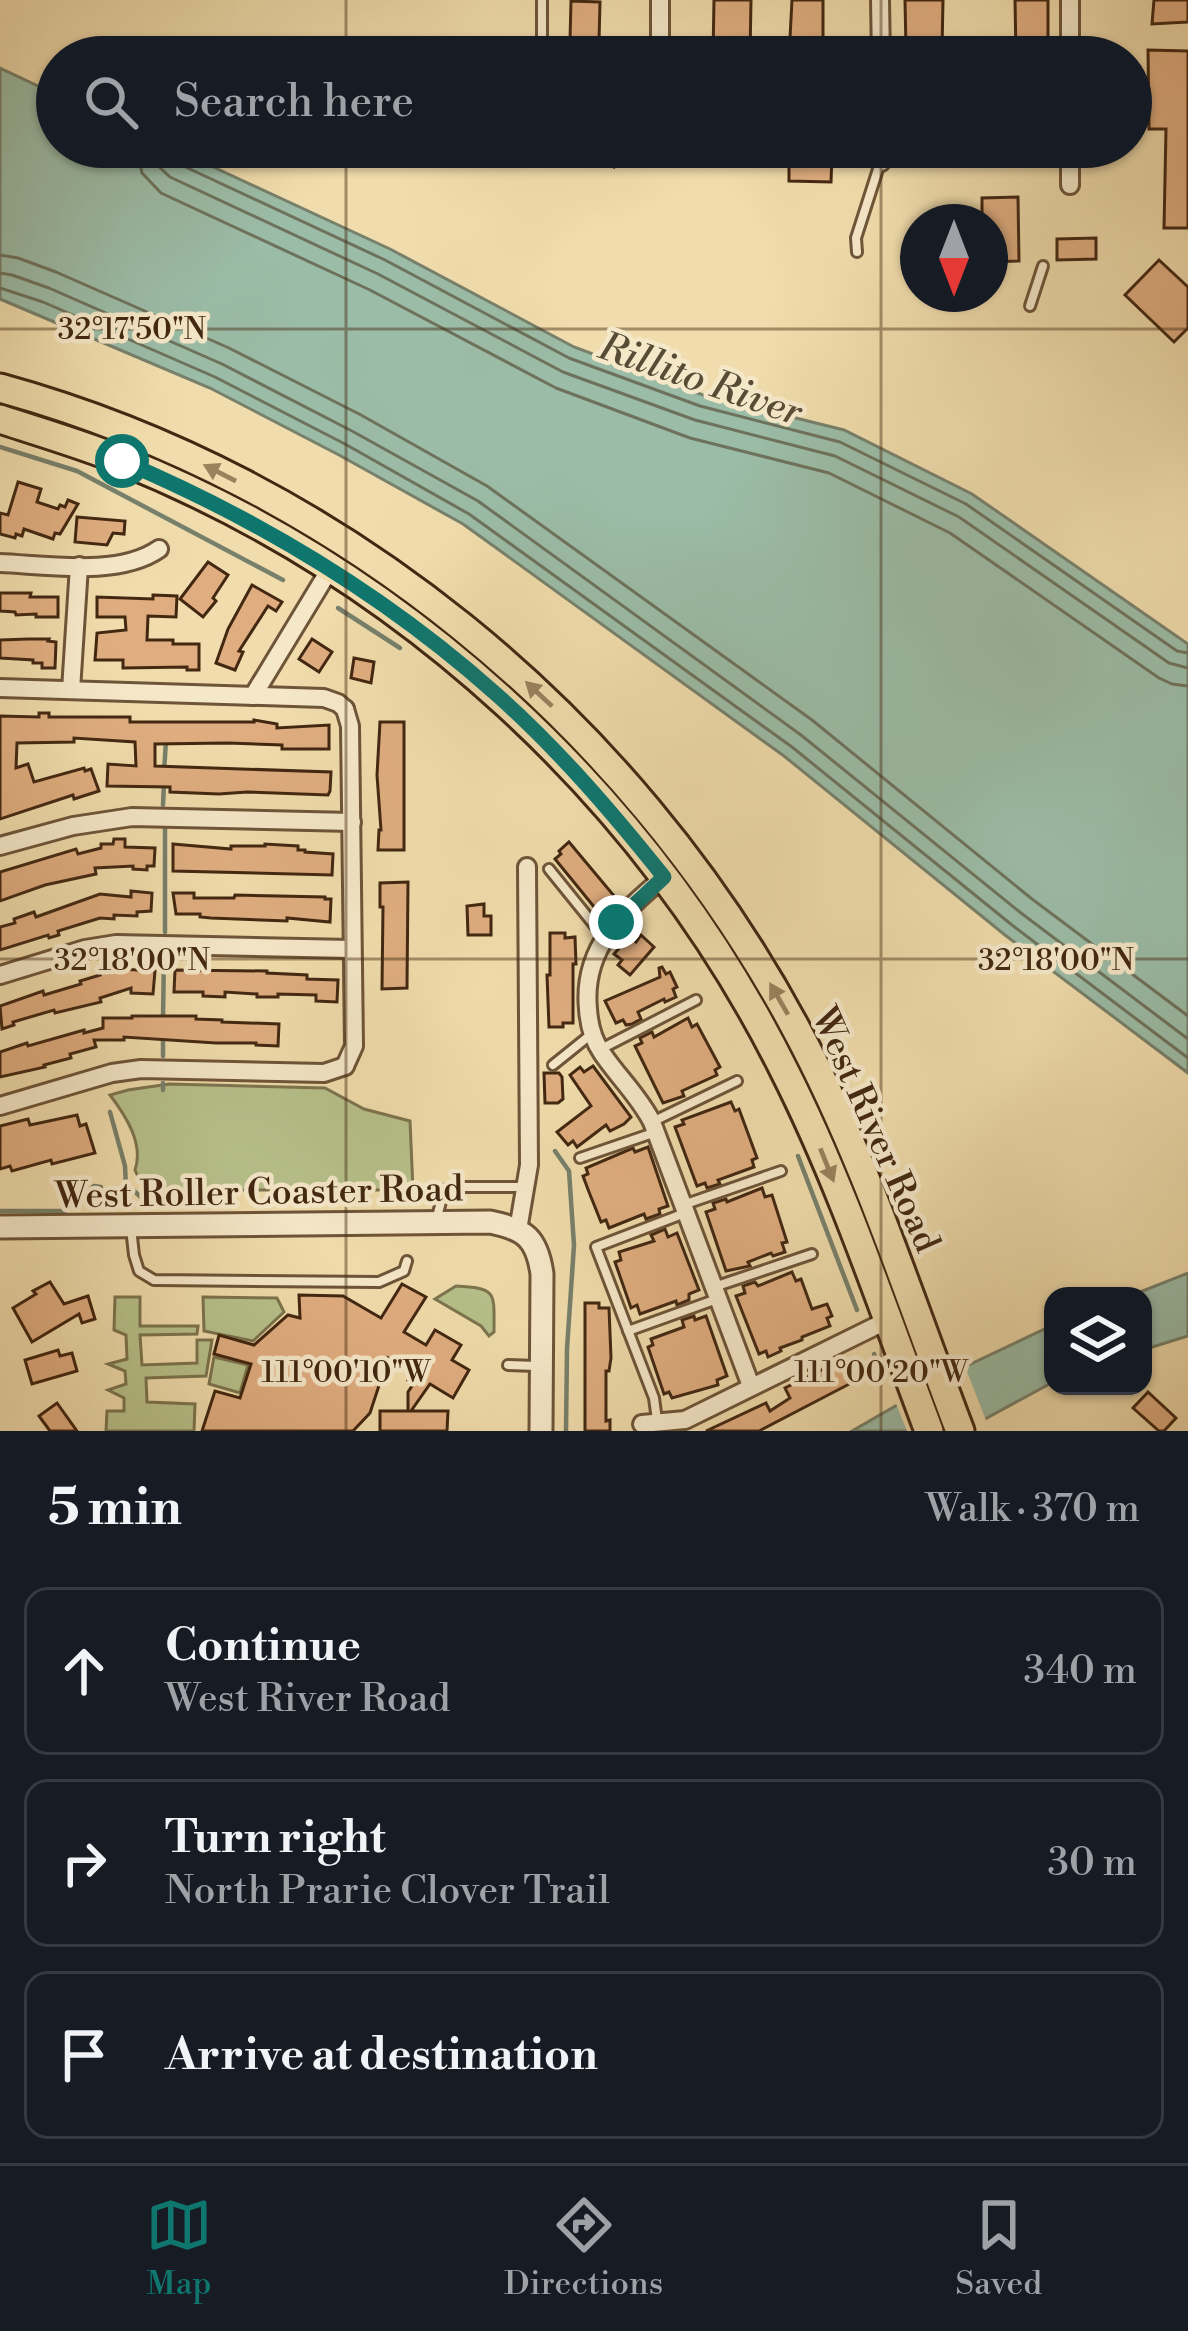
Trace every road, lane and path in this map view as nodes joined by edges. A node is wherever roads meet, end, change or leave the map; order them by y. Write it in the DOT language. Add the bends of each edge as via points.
graph roads {
  1 [pos="542,0"];
  2 [pos="660,0"];
  3 [pos="880,0"];
  4 [pos="1070,0"];
  5 [pos="542,36"];
  6 [pos="660,36"];
  7 [pos="881,36"];
  8 [pos="1070,36"];
  9 [pos="877,168"];
  10 [pos="1070,168"];
  11 [pos="1070,185"];
  12 [pos="856,252"];
  13 [pos="1043,266"];
  14 [pos="1030,306"];
  15 [pos="0,388"];
  16 [pos="0,419"];
  17 [pos="345,543"];
  18 [pos="160,549"];
  19 [pos="0,563"];
  20 [pos="79,566"];
  21 [pos="330,568"];
  22 [pos="0,688"];
  23 [pos="71,690"];
  24 [pos="253,696"];
  25 [pos="352,822"];
  26 [pos="0,846"];
  27 [pos="527,867"];
  28 [pos="549,869"];
  29 [pos="664,877"];
  30 [pos="604,937"];
  31 [pos="351,949"];
  32 [pos="0,975"];
  33 [pos="696,1000"];
  34 [pos="596,1042"];
  35 [pos="553,1065"];
  36 [pos="736,1081"];
  37 [pos="829,1094"];
  38 [pos="0,1106"];
  39 [pos="802,1107"];
  40 [pos="654,1127"];
  41 [pos="580,1158"];
  42 [pos="781,1171"];
  43 [pos="526,1187"];
  44 [pos="685,1208"];
  45 [pos="436,1222"];
  46 [pos="131,1226"];
  47 [pos="0,1227"];
  48 [pos="524,1233"];
  49 [pos="812,1254"];
  50 [pos="407,1261"];
  51 [pos="716,1293"];
  52 [pos="888,1320"];
  53 [pos="628,1331"];
  54 [pos="508,1365"];
  55 [pos="542,1366"];
  56 [pos="751,1386"];
  57 [pos="646,1426"];
  58 [pos="541,1431"];
  59 [pos="928,1431"];
  60 [pos="960,1431"];
  1 -- 5 [label="lane"];
  2 -- 6 [label="street"];
  3 -- 7 [label="street"];
  4 -- 8 [label="street"];
  9 -- 12 [label="lane"];
  10 -- 11 [label="street"];
  13 -- 14 [label="lane"];
  17 -- 15 [label="main road, West River Road, one-way" via="166,448"];
  16 -- 21 [label="main road, West River Road" via="170,482"];
  17 -- 21 [label="street"];
  37 -- 17 [label="main road, West River Road, one-way" via="720,903 617,773 501,659"];
  18 -- 20 [label="street" via="123,563"];
  19 -- 20 [label="street"];
  20 -- 23 [label="street"];
  21 -- 24 [label="street"];
  21 -- 29 [label="main road, West River Road" via="500,697"];
  22 -- 23 [label="street"];
  23 -- 24 [label="street"];
  24 -- 25 [label="street" via="348,706"];
  25 -- 26 [label="street" via="131,817"];
  25 -- 31 [label="street"];
  27 -- 43 [label="street"];
  28 -- 30 [label="lane"];
  29 -- 30 [label="street"];
  29 -- 39 [label="main road, West River Road" via="748,1005"];
  30 -- 34 [label="street" via="588,979"];
  31 -- 32 [label="street" via="116,944"];
  31 -- 38 [label="street" via="355,1046 348,1069 141,1069"];
  33 -- 34 [label="lane"];
  34 -- 35 [label="lane"];
  34 -- 40 [label="street"];
  36 -- 40 [label="lane"];
  37 -- 39 [label="main road"];
  37 -- 60 [label="main road, West River Road"];
  39 -- 52 [label="main road, West River Road, one-way"];
  40 -- 41 [label="lane"];
  40 -- 44 [label="street"];
  42 -- 44 [label="lane"];
  43 -- 45 [label="lane" via="444,1190"];
  43 -- 48 [label="street"];
  44 -- 51 [label="street"];
  44 -- 53 [label="lane" via="596,1247"];
  45 -- 46 [label="street, West Roller Coaster Road"];
  45 -- 48 [label="street, West Roller Coaster Road" via="490,1222"];
  46 -- 47 [label="street, West Roller Coaster Road"];
  46 -- 50 [label="lane" via="139,1270 154,1280 379,1282 404,1271"];
  48 -- 55 [label="street" via="542,1274"];
  49 -- 51 [label="lane"];
  51 -- 53 [label="lane"];
  51 -- 56 [label="street"];
  52 -- 56 [label="street"];
  52 -- 59 [label="main road, West River Road"];
  53 -- 57 [label="lane" via="654,1398"];
  54 -- 55 [label="lane"];
  55 -- 58 [label="street"];
  56 -- 57 [label="street" via="685,1420"];
}
